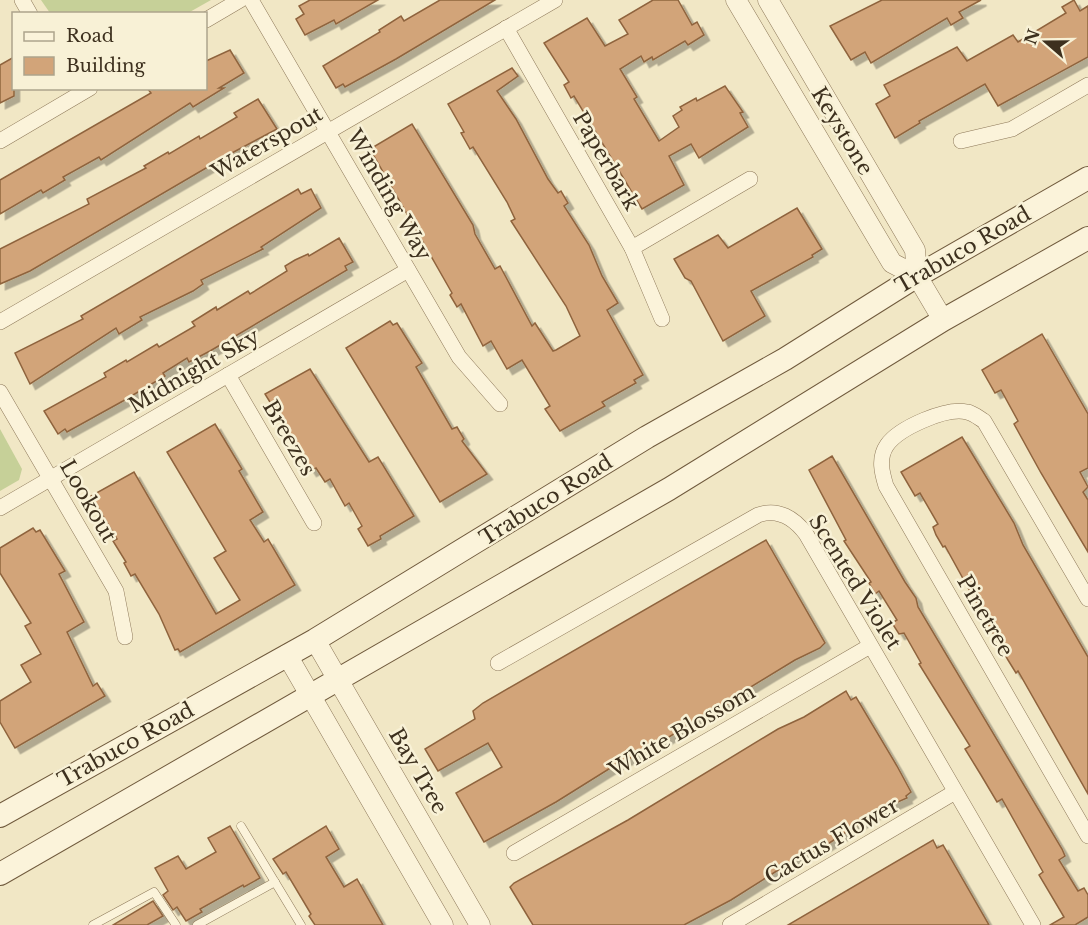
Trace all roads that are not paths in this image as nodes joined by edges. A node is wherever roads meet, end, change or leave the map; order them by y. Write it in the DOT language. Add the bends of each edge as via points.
graph roads {
  1 [pos="240,0"];
  2 [pos="251,0"];
  3 [pos="555,0"];
  4 [pos="736,0"];
  5 [pos="768,0"];
  6 [pos="207,19"];
  7 [pos="506,28"];
  8 [pos="1088,85"];
  9 [pos="81,91"];
  10 [pos="328,132"];
  11 [pos="0,141"];
  12 [pos="961,141"];
  13 [pos="1088,178"];
  14 [pos="750,179"];
  15 [pos="1088,238"];
  16 [pos="632,248"];
  17 [pos="408,270"];
  18 [pos="917,276"];
  19 [pos="662,319"];
  20 [pos="943,320"];
  21 [pos="0,322"];
  22 [pos="228,375"];
  23 [pos="0,392"];
  24 [pos="500,404"];
  25 [pos="50,478"];
  26 [pos="0,508"];
  27 [pos="314,523"];
  28 [pos="1088,599"];
  29 [pos="125,637"];
  30 [pos="315,640"];
  31 [pos="870,646"];
  32 [pos="287,655"];
  33 [pos="498,663"];
  34 [pos="338,680"];
  35 [pos="311,695"];
  36 [pos="955,792"];
  37 [pos="0,816"];
  38 [pos="241,826"];
  39 [pos="1088,836"];
  40 [pos="514,853"];
  41 [pos="0,874"];
  42 [pos="275,882"];
  43 [pos="93,925"];
  44 [pos="176,925"];
  45 [pos="197,925"];
  46 [pos="301,925"];
  47 [pos="443,925"];
  48 [pos="480,925"];
  49 [pos="730,925"];
  50 [pos="1033,925"];
  1 -- 6 [label="street"];
  2 -- 10 [label="street, Winding Way"];
  3 -- 7 [label="street, Waterspout"];
  4 -- 18 [label="street, Keystone" via="892,263"];
  5 -- 18 [label="street, Keystone" via="915,250"];
  7 -- 10 [label="street, Waterspout"];
  7 -- 16 [label="street, Paperbark"];
  8 -- 12 [label="street" via="1012,129"];
  9 -- 11 [label="street"];
  10 -- 17 [label="street, Winding Way"];
  10 -- 21 [label="street, Waterspout"];
  13 -- 18 [label="main road, Trabuco Road"];
  14 -- 16 [label="street"];
  15 -- 20 [label="main road"];
  16 -- 19 [label="street, Paperbark"];
  17 -- 22 [label="street, Midnight Sky"];
  17 -- 24 [label="street, Winding Way" via="459,357"];
  18 -- 20 [label="street, Keystone"];
  18 -- 30 [label="main road, Trabuco Road"];
  20 -- 34 [label="main road" via="669,489"];
  22 -- 25 [label="street, Midnight Sky"];
  22 -- 27 [label="street, Breezes"];
  23 -- 25 [label="street, Lookout"];
  25 -- 26 [label="street, Midnight Sky"];
  25 -- 29 [label="street, Lookout" via="116,591"];
  28 -- 39 [label="street, Pinetree" via="984,422 969,412 952,411 897,435 886,446 881,470 886,486"];
  30 -- 32 [label="main road, Trabuco Road"];
  30 -- 34 [label="street, Bay Tree"];
  31 -- 33 [label="street, Scented Violet" via="798,523 766,512"];
  31 -- 36 [label="street, Scented Violet"];
  31 -- 40 [label="street, White Blossom"];
  32 -- 35 [label="street"];
  32 -- 37 [label="main road, Trabuco Road"];
  34 -- 35 [label="main road"];
  34 -- 48 [label="street, Bay Tree"];
  35 -- 41 [label="main road"];
  35 -- 47 [label="street"];
  36 -- 49 [label="street, Cactus Flower"];
  36 -- 50 [label="street, Scented Violet"];
  38 -- 42 [label="lane"];
  42 -- 45 [label="lane"];
  42 -- 46 [label="lane"];
  43 -- 44 [label="lane" via="154,892"];
}
